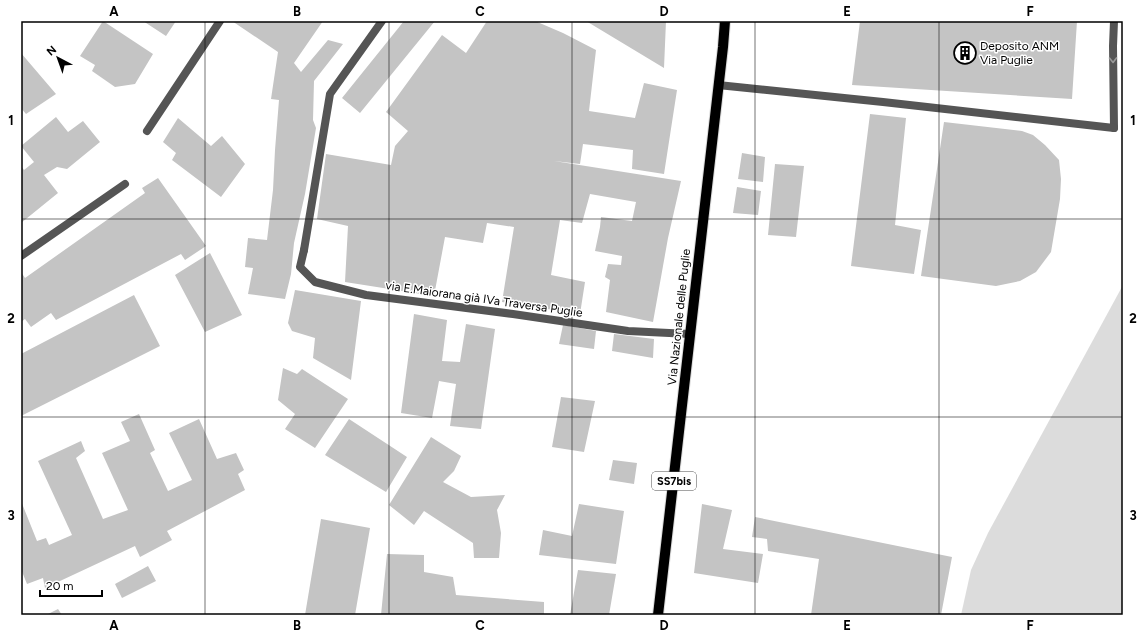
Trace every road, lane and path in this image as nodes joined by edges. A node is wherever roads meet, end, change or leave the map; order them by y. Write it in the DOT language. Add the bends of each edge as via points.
graph roads {
  1 [pos="220,21"];
  2 [pos="382,21"];
  3 [pos="725,21"];
  4 [pos="1114,21"];
  5 [pos="718,85"];
  6 [pos="148,131"];
  7 [pos="125,184"];
  8 [pos="21,256"];
  9 [pos="690,334"];
  10 [pos="658,615"];
  1 -- 6 [label="street"];
  2 -- 9 [label="street, via E.Maiorana già IVa Traversa Puglie" via="330,94 300,267 315,282 366,295 628,331"];
  3 -- 5 [label="main road, Via Nazionale delle Puglie / SS7bis"];
  4 -- 5 [label="street, one-way" via="1114,128"];
  5 -- 9 [label="main road, Via Nazionale delle Puglie / SS7bis"];
  7 -- 8 [label="street"];
  9 -- 10 [label="main road, Via Nazionale delle Puglie / SS7bis"];
}
